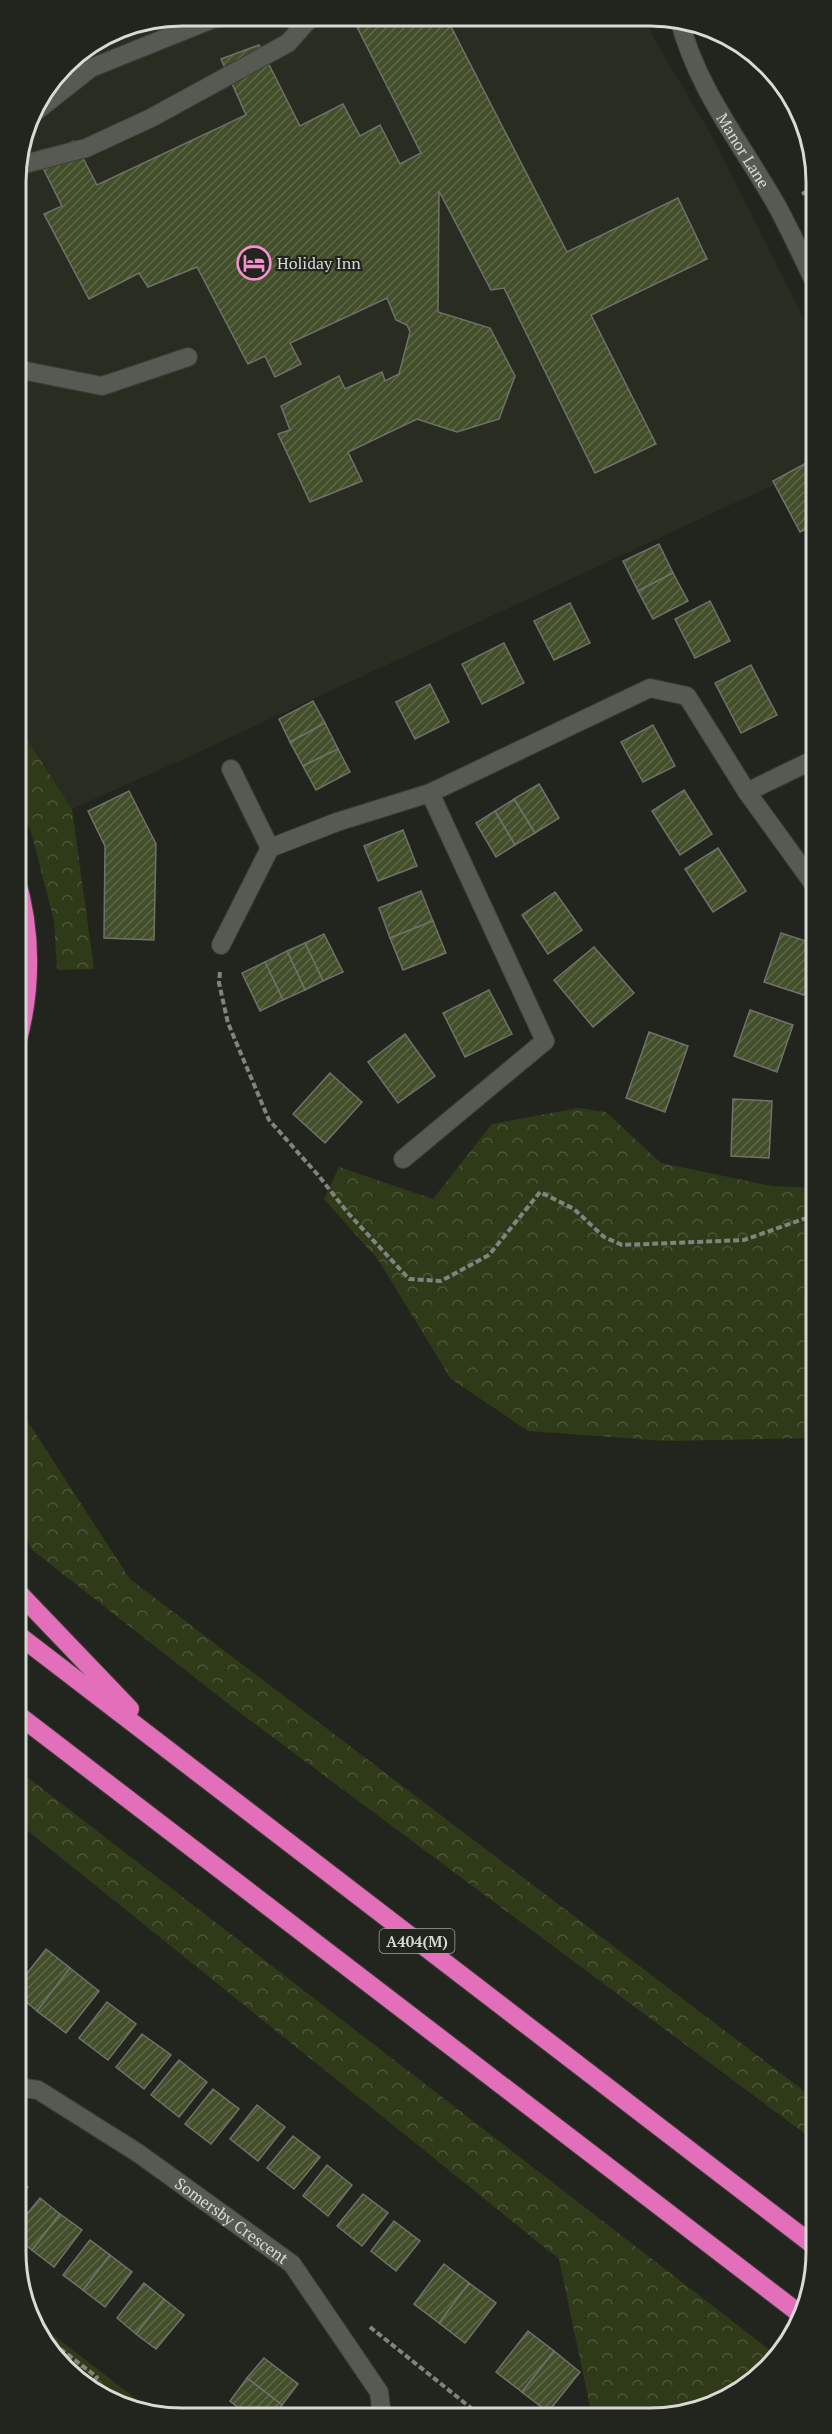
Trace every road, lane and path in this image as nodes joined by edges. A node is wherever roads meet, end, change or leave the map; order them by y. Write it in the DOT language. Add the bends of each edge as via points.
graph roads {
  1 [pos="196,26"];
  2 [pos="303,26"];
  3 [pos="681,29"];
  4 [pos="47,103"];
  5 [pos="27,163"];
  6 [pos="806,265"];
  7 [pos="188,357"];
  8 [pos="26,371"];
  9 [pos="806,763"];
  10 [pos="231,769"];
  11 [pos="747,792"];
  12 [pos="430,793"];
  13 [pos="270,848"];
  14 [pos="806,874"];
  15 [pos="26,927"];
  16 [pos="221,945"];
  17 [pos="26,995"];
  18 [pos="403,1159"];
  19 [pos="806,1218"];
  20 [pos="26,1600"];
  21 [pos="26,1641"];
  22 [pos="26,1720"];
  23 [pos="171,1752"];
  24 [pos="26,2088"];
  25 [pos="806,2240"];
  26 [pos="795,2310"];
  27 [pos="364,2322"];
  28 [pos="58,2347"];
  29 [pos="94,2381"];
  30 [pos="381,2408"];
  31 [pos="471,2408"];
  1 -- 4 [label="street" via="91,68"];
  2 -- 5 [label="street" via="288,43 151,118 86,148"];
  3 -- 6 [label="street, Manor Lane" via="708,94 777,207"];
  7 -- 8 [label="street" via="102,387"];
  9 -- 11 [label="street"];
  10 -- 13 [label="street"];
  11 -- 12 [label="street" via="687,696 650,688"];
  11 -- 14 [label="street"];
  12 -- 13 [label="street"];
  12 -- 18 [label="street" via="545,1041"];
  13 -- 16 [label="street"];
  15 -- 17 [label="highway"];
  16 -- 19 [label="path" via="219,983 228,1023 269,1120 408,1279 441,1281 489,1255 540,1192 574,1209 604,1238 622,1245 744,1240"];
  20 -- 23 [label="highway, A404(M)"];
  21 -- 23 [label="highway, A404(M)"];
  22 -- 26 [label="highway"];
  23 -- 25 [label="highway, A404(M)"];
  24 -- 30 [label="street, Somersby Crescent" via="38,2090 138,2153 292,2264 379,2392"];
  27 -- 31 [label="path"];
  28 -- 29 [label="path" via="97,2377"];
}
